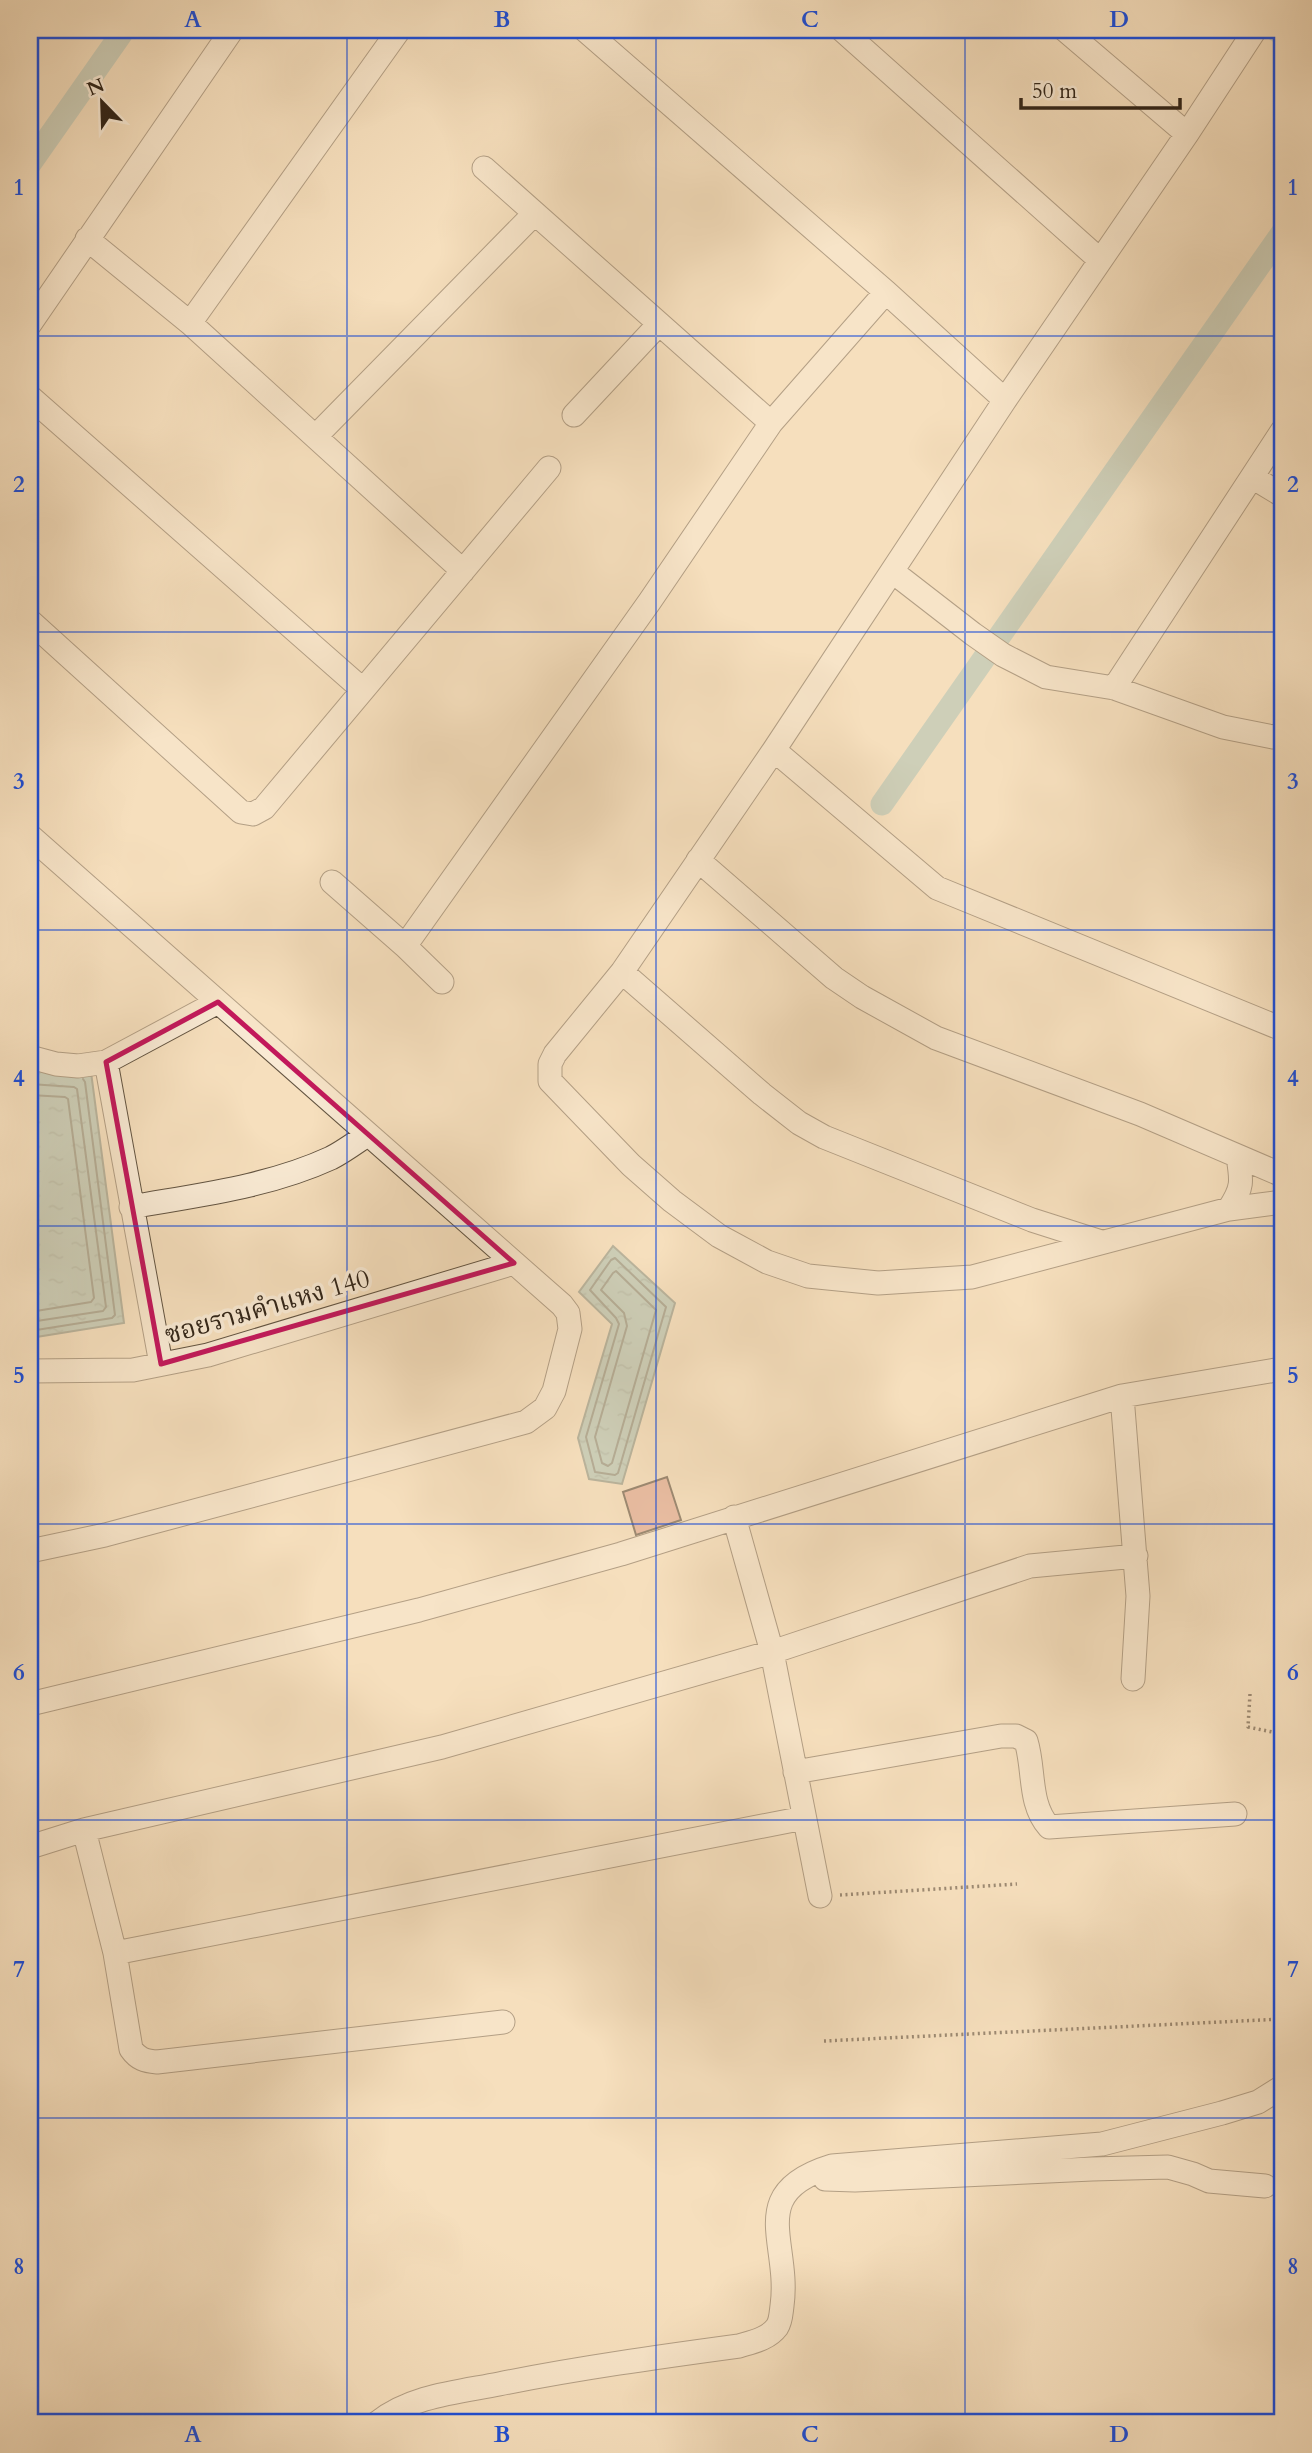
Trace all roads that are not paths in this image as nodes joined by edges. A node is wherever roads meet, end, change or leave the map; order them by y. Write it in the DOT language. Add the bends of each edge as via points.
graph roads {
  1 [pos="232,30"];
  2 [pos="400,30"];
  3 [pos="585,30"];
  4 [pos="842,30"];
  5 [pos="1065,30"];
  6 [pos="1255,30"];
  7 [pos="1187,134"];
  8 [pos="484,168"];
  9 [pos="534,214"];
  10 [pos="88,239"];
  11 [pos="1100,260"];
  12 [pos="886,292"];
  13 [pos="190,323"];
  14 [pos="30,324"];
  15 [pos="659,324"];
  16 [pos="30,397"];
  17 [pos="1005,400"];
  18 [pos="574,415"];
  19 [pos="771,423"];
  20 [pos="1282,431"];
  21 [pos="316,436"];
  22 [pos="549,468"];
  23 [pos="1252,477"];
  24 [pos="1282,495"];
  25 [pos="463,571"];
  26 [pos="892,572"];
  27 [pos="30,621"];
  28 [pos="1114,688"];
  29 [pos="363,690"];
  30 [pos="1282,734"];
  31 [pos="774,750"];
  32 [pos="30,836"];
  33 [pos="698,860"];
  34 [pos="332,882"];
  35 [pos="405,946"];
  36 [pos="622,972"];
  37 [pos="442,982"];
  38 [pos="218,1002"];
  39 [pos="1282,1029"];
  40 [pos="30,1057"];
  41 [pos="106,1062"];
  42 [pos="367,1135"];
  43 [pos="1238,1157"];
  44 [pos="1282,1175"];
  45 [pos="1282,1202"];
  46 [pos="131,1207"];
  47 [pos="1229,1209"];
  48 [pos="1101,1242"];
  49 [pos="514,1263"];
  50 [pos="161,1364"];
  51 [pos="1282,1368"];
  52 [pos="30,1371"];
  53 [pos="1122,1396"];
  54 [pos="734,1517"];
  55 [pos="30,1551"];
  56 [pos="1136,1556"];
  57 [pos="772,1652"];
  58 [pos="1133,1679"];
  59 [pos="30,1704"];
  60 [pos="795,1772"];
  61 [pos="1235,1814"];
  62 [pos="804,1818"];
  63 [pos="84,1830"];
  64 [pos="30,1847"];
  65 [pos="820,1896"];
  66 [pos="115,1953"];
  67 [pos="503,2022"];
  68 [pos="1282,2087"];
  69 [pos="962,2165"];
  70 [pos="1265,2186"];
  71 [pos="377,2423"];
  1 -- 10 [label="street"];
  2 -- 13 [label="street"];
  3 -- 12 [label="street"];
  4 -- 11 [label="street"];
  5 -- 7 [label="street"];
  6 -- 7 [label="street"];
  7 -- 11 [label="street"];
  8 -- 9 [label="street"];
  9 -- 15 [label="street"];
  9 -- 21 [label="street"];
  10 -- 13 [label="street"];
  10 -- 14 [label="street"];
  11 -- 17 [label="street"];
  12 -- 17 [label="street"];
  12 -- 19 [label="street"];
  13 -- 21 [label="street"];
  15 -- 18 [label="street"];
  15 -- 19 [label="street"];
  16 -- 29 [label="street"];
  17 -- 26 [label="street"];
  19 -- 35 [label="street"];
  20 -- 23 [label="street"];
  21 -- 25 [label="street"];
  22 -- 25 [label="street"];
  23 -- 24 [label="street"];
  23 -- 28 [label="street"];
  25 -- 29 [label="street"];
  26 -- 28 [label="street" via="1003,655 1046,677"];
  26 -- 31 [label="street"];
  27 -- 29 [label="street" via="241,812 253,814 264,808"];
  28 -- 30 [label="street" via="1223,727 1273,737"];
  31 -- 33 [label="street"];
  31 -- 39 [label="street" via="937,888"];
  32 -- 38 [label="street"];
  33 -- 36 [label="street"];
  33 -- 43 [label="street" via="834,978 936,1038 1140,1114"];
  34 -- 35 [label="street"];
  35 -- 37 [label="street"];
  36 -- 48 [label="street" via="799,1123 1032,1220"];
  36 -- 48 [label="street" via="555,1054 550,1081 631,1165 719,1236 767,1262 808,1276 878,1283 972,1277"];
  38 -- 41 [label="street"];
  38 -- 42 [label="street"];
  40 -- 41 [label="street" via="78,1066"];
  41 -- 46 [label="street"];
  42 -- 46 [label="street" via="333,1157 286,1175"];
  42 -- 49 [label="street"];
  43 -- 44 [label="street"];
  43 -- 47 [label="street" via="1240,1193"];
  45 -- 47 [label="street"];
  46 -- 50 [label="street"];
  47 -- 48 [label="street"];
  49 -- 50 [label="street, ซอยรามคำแหง 140" via="208,1355"];
  49 -- 55 [label="street" via="562,1305 570,1320 554,1391 545,1408 526,1422"];
  50 -- 52 [label="street, ซอยรามคำแหง 140" via="132,1370"];
  51 -- 53 [label="street"];
  53 -- 54 [label="street"];
  53 -- 56 [label="street"];
  54 -- 57 [label="street"];
  54 -- 59 [label="street" via="419,1610"];
  56 -- 57 [label="street" via="1030,1566"];
  56 -- 58 [label="street"];
  57 -- 60 [label="street"];
  57 -- 63 [label="street" via="442,1747"];
  60 -- 61 [label="street" via="1016,1736 1026,1741 1035,1803 1049,1827"];
  60 -- 62 [label="street"];
  62 -- 65 [label="street"];
  62 -- 66 [label="street"];
  63 -- 64 [label="street"];
  63 -- 66 [label="street"];
  66 -- 67 [label="street" via="131,2049 144,2061"];
  68 -- 69 [label="street" via="1258,2102 1102,2144"];
  69 -- 70 [label="street" via="1168,2167 1209,2181"];
  69 -- 71 [label="street" via="832,2166 789,2187 777,2220 784,2293 779,2325 760,2340 442,2395 405,2406"];
}
